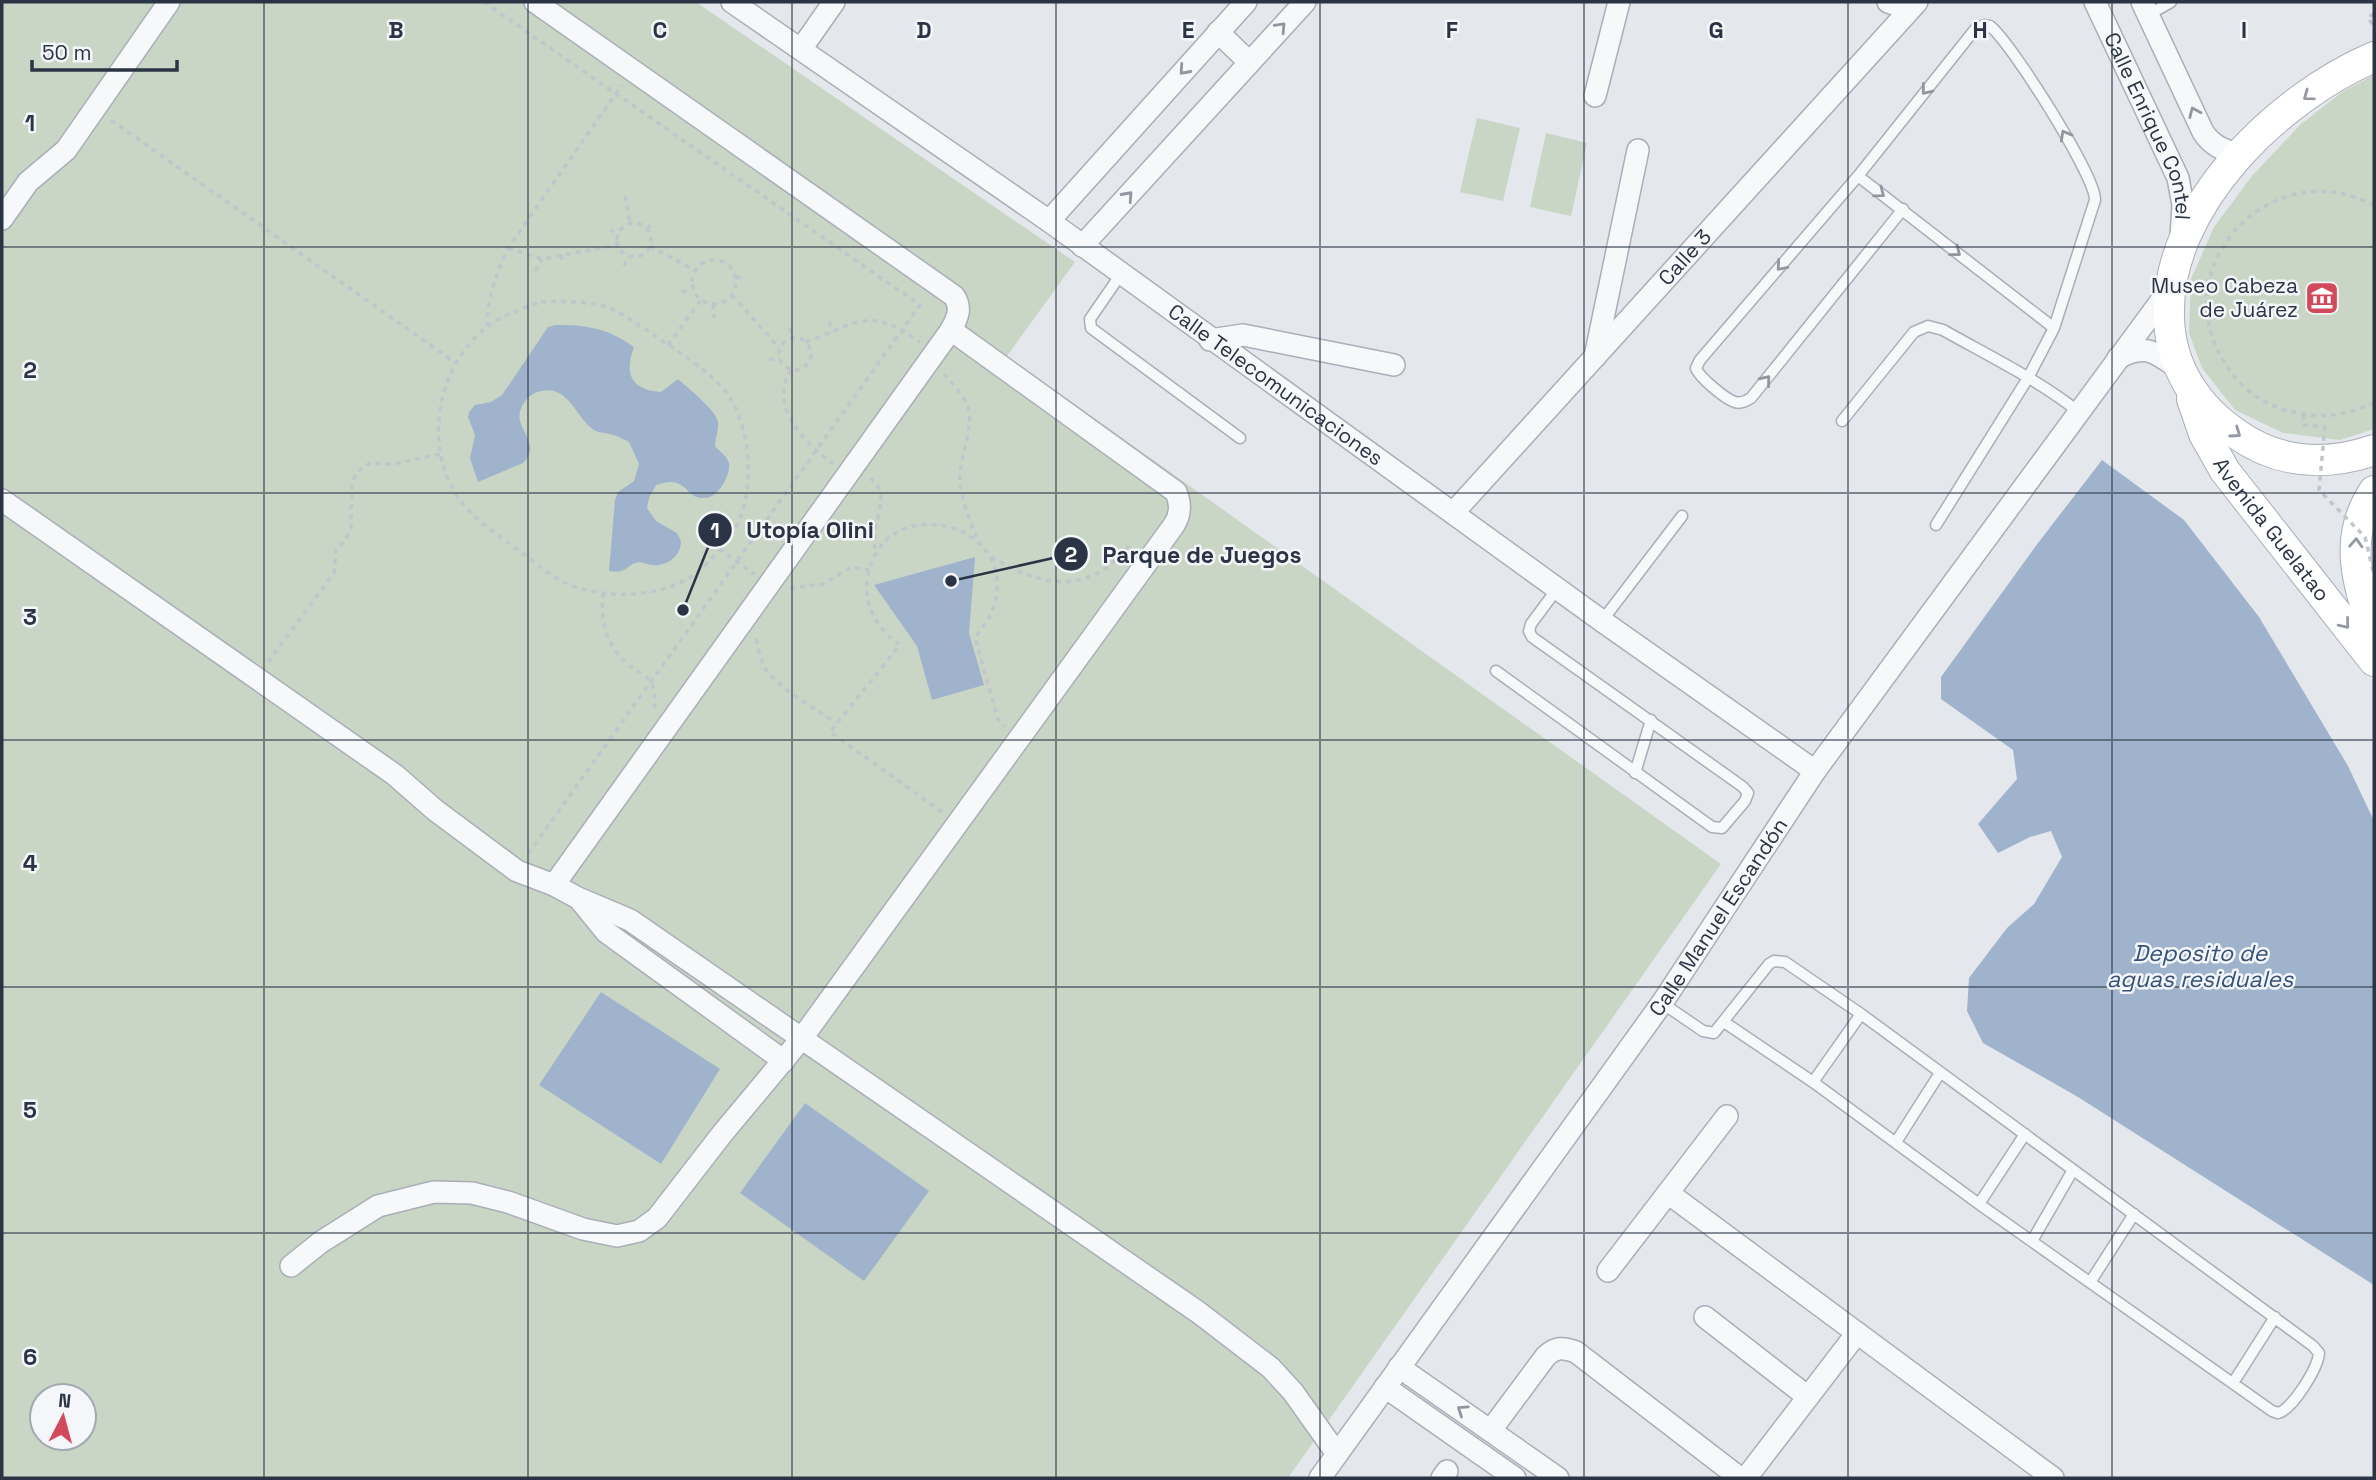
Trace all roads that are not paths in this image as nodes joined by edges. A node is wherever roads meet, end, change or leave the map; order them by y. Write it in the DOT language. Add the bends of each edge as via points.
graph roads {
  1 [pos="169,2"];
  2 [pos="536,2"];
  3 [pos="733,2"];
  4 [pos="834,2"];
  5 [pos="1247,2"];
  6 [pos="1304,2"];
  7 [pos="1619,2"];
  8 [pos="1888,2"];
  9 [pos="2095,2"];
  10 [pos="2171,2"];
  11 [pos="1914,6"];
  12 [pos="2145,8"];
  13 [pos="1218,33"];
  14 [pos="801,49"];
  15 [pos="2374,57"];
  16 [pos="1249,62"];
  17 [pos="1595,96"];
  18 [pos="1638,150"];
  19 [pos="2241,154"];
  20 [pos="1858,176"];
  21 [pos="1903,209"];
  22 [pos="2,219"];
  23 [pos="1049,222"];
  24 [pos="1082,246"];
  25 [pos="2178,255"];
  26 [pos="1121,274"];
  27 [pos="2169,289"];
  28 [pos="2054,328"];
  29 [pos="951,330"];
  30 [pos="1210,340"];
  31 [pos="1595,357"];
  32 [pos="2118,358"];
  33 [pos="1394,365"];
  34 [pos="2183,376"];
  35 [pos="2028,378"];
  36 [pos="2080,413"];
  37 [pos="1842,421"];
  38 [pos="1240,438"];
  39 [pos="2374,450"];
  40 [pos="2374,491"];
  41 [pos="2,500"];
  42 [pos="1452,513"];
  43 [pos="1682,516"];
  44 [pos="1936,525"];
  45 [pos="1557,589"];
  46 [pos="1602,621"];
  47 [pos="2374,633"];
  48 [pos="2374,661"];
  49 [pos="1496,671"];
  50 [pos="1651,720"];
  51 [pos="1815,771"];
  52 [pos="1635,773"];
  53 [pos="554,884"];
  54 [pos="578,898"];
  55 [pos="1662,1003"];
  56 [pos="1861,1014"];
  57 [pos="1724,1022"];
  58 [pos="802,1038"];
  59 [pos="784,1061"];
  60 [pos="1940,1073"];
  61 [pos="1813,1082"];
  62 [pos="1727,1116"];
  63 [pos="2025,1134"];
  64 [pos="1896,1142"];
  65 [pos="2073,1170"];
  66 [pos="1668,1193"];
  67 [pos="1979,1204"];
  68 [pos="2134,1214"];
  69 [pos="2032,1241"];
  70 [pos="291,1266"];
  71 [pos="1608,1271"];
  72 [pos="2091,1281"];
  73 [pos="1705,1317"];
  74 [pos="2275,1317"];
  75 [pos="1857,1333"];
  76 [pos="1399,1367"];
  77 [pos="2233,1383"];
  78 [pos="1385,1387"];
  79 [pos="1808,1397"];
  80 [pos="1492,1430"];
  81 [pos="1337,1454"];
  82 [pos="1320,1478"];
  83 [pos="1515,1478"];
  84 [pos="1558,1478"];
  85 [pos="1740,1478"];
  86 [pos="1746,1478"];
  87 [pos="2053,1478"];
  1 -- 22 [label="street" via="66,150 28,182"];
  2 -- 29 [label="street" via="954,296 959,304"];
  3 -- 14 [label="street, Calle Telecomunicaciones"];
  4 -- 14 [label="street"];
  5 -- 13 [label="street"];
  16 -- 6 [label="street, one-way"];
  7 -- 17 [label="street"];
  8 -- 11 [label="street"];
  9 -- 25 [label="street, Calle Enrique Contel" via="2178,178 2183,222"];
  10 -- 12 [label="lane"];
  11 -- 31 [label="street, Calle 3"];
  19 -- 12 [label="street, Calle Enrique Contel, one-way" via="2215,146 2203,132"];
  13 -- 16 [label="street"];
  13 -- 23 [label="street, one-way"];
  14 -- 23 [label="street, Calle Telecomunicaciones"];
  15 -- 19 [label="main road, Avenida Guelatao, one-way" via="2306,96"];
  24 -- 16 [label="street, one-way"];
  18 -- 31 [label="street"];
  19 -- 25 [label="main road, Avenida Guelatao" via="2211,190"];
  20 -- 21 [label="lane, one-way"];
  20 -- 21 [label="lane, one-way" via="1697,364 1699,375 1733,402 1751,398"];
  28 -- 20 [label="lane, one-way" via="2095,196 2058,124 1995,29 1985,24 1976,28"];
  21 -- 28 [label="lane, one-way"];
  23 -- 24 [label="street, Calle Telecomunicaciones"];
  24 -- 26 [label="street, Calle Telecomunicaciones"];
  25 -- 27 [label="main road, Avenida Guelatao"];
  26 -- 30 [label="street, Calle Telecomunicaciones"];
  26 -- 38 [label="lane" via="1090,319 1091,328"];
  27 -- 32 [label="street, Calle Manuel Escandón"];
  27 -- 34 [label="main road, Avenida Guelatao" via="2169,327"];
  28 -- 35 [label="lane"];
  29 -- 53 [label="street"];
  29 -- 58 [label="street" via="1176,492 1178,519"];
  30 -- 33 [label="street" via="1242,335"];
  30 -- 42 [label="street, Calle Telecomunicaciones"];
  31 -- 42 [label="street, Calle 3"];
  32 -- 34 [label="street" via="2132,351 2149,351"];
  32 -- 36 [label="street, Calle Manuel Escandón"];
  34 -- 39 [label="main road, one-way" via="2200,402 2228,429 2274,454 2319,461"];
  34 -- 48 [label="main road, Avenida Guelatao, one-way" via="2204,434 2225,471"];
  35 -- 36 [label="lane"];
  35 -- 37 [label="lane" via="1928,326 1914,332"];
  35 -- 44 [label="lane"];
  36 -- 51 [label="street, Calle Manuel Escandón"];
  47 -- 40 [label="main road, Avenida Guelatao, one-way" via="2358,579 2355,540"];
  41 -- 53 [label="street" via="395,775 517,871"];
  42 -- 45 [label="street, Calle Telecomunicaciones"];
  43 -- 46 [label="lane"];
  45 -- 46 [label="street, Calle Telecomunicaciones"];
  45 -- 50 [label="lane" via="1531,624 1532,637"];
  46 -- 51 [label="street, Calle Telecomunicaciones"];
  49 -- 52 [label="lane"];
  50 -- 52 [label="lane"];
  50 -- 52 [label="lane" via="1743,787 1748,798 1725,826 1715,829"];
  51 -- 55 [label="street, Calle Manuel Escandón"];
  53 -- 54 [label="street"];
  54 -- 58 [label="street" via="630,920"];
  54 -- 59 [label="street" via="606,932"];
  55 -- 57 [label="lane" via="1708,1033"];
  55 -- 76 [label="street, Calle Manuel Escandón"];
  56 -- 57 [label="lane" via="1779,960 1769,964"];
  56 -- 60 [label="lane"];
  56 -- 61 [label="lane"];
  57 -- 61 [label="lane"];
  58 -- 59 [label="street"];
  58 -- 81 [label="street" via="1242,1344 1293,1392"];
  59 -- 70 [label="street" via="657,1218 639,1231 617,1236 508,1202 434,1192 378,1206"];
  60 -- 63 [label="lane"];
  60 -- 64 [label="lane"];
  61 -- 64 [label="lane"];
  62 -- 66 [label="street"];
  63 -- 65 [label="lane"];
  63 -- 67 [label="lane"];
  64 -- 67 [label="lane"];
  65 -- 68 [label="lane"];
  65 -- 69 [label="lane"];
  66 -- 71 [label="street"];
  66 -- 75 [label="street"];
  67 -- 69 [label="lane"];
  68 -- 72 [label="lane"];
  68 -- 74 [label="lane"];
  69 -- 72 [label="lane"];
  72 -- 77 [label="lane"];
  73 -- 79 [label="street"];
  74 -- 77 [label="lane"];
  74 -- 77 [label="lane" via="2317,1349 2317,1364 2284,1412 2272,1411"];
  75 -- 79 [label="street"];
  75 -- 87 [label="street"];
  76 -- 78 [label="street, Calle Manuel Escandón"];
  80 -- 76 [label="street, one-way"];
  78 -- 81 [label="street, Calle Manuel Escandón"];
  78 -- 83 [label="street"];
  79 -- 86 [label="street"];
  80 -- 84 [label="street"];
  80 -- 85 [label="street" via="1546,1356 1558,1348 1567,1349"];
  81 -- 82 [label="street, Calle Manuel Escandón"];
}
